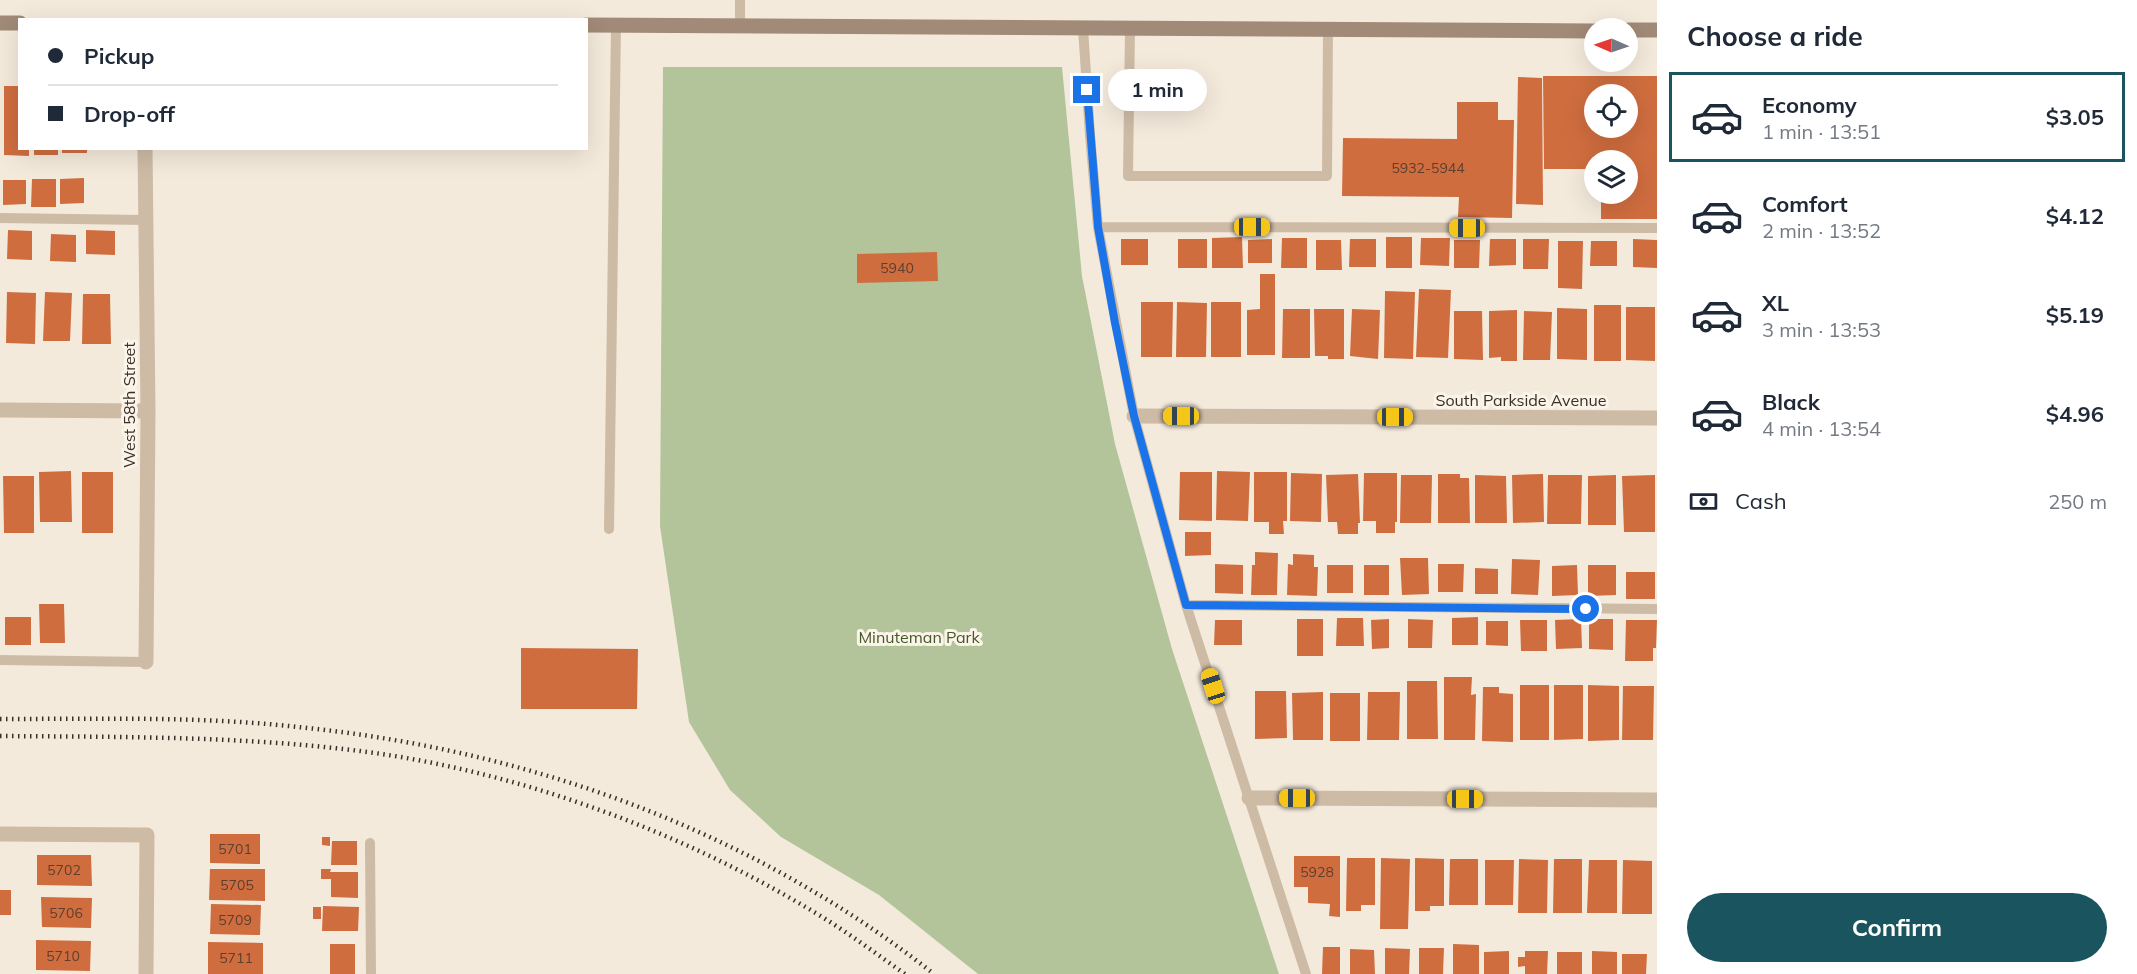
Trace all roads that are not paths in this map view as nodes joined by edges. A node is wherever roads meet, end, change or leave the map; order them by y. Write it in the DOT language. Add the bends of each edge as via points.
graph roads {
  1 [pos="740,0"];
  2 [pos="0,23"];
  3 [pos="18,23"];
  4 [pos="588,25"];
  5 [pos="616,25"];
  6 [pos="740,26"];
  7 [pos="1083,28"];
  8 [pos="1130,28"];
  9 [pos="1328,29"];
  10 [pos="1584,30"];
  11 [pos="1638,30"];
  12 [pos="1657,30"];
  13 [pos="145,150"];
  14 [pos="0,218"];
  15 [pos="145,220"];
  16 [pos="1098,227"];
  17 [pos="1657,228"];
  18 [pos="0,410"];
  19 [pos="148,411"];
  20 [pos="1134,416"];
  21 [pos="1657,418"];
  22 [pos="609,529"];
  23 [pos="1186,605"];
  24 [pos="1657,609"];
  25 [pos="0,660"];
  26 [pos="146,662"];
  27 [pos="1249,798"];
  28 [pos="1657,800"];
  29 [pos="0,834"];
  30 [pos="370,843"];
  31 [pos="146,974"];
  32 [pos="371,974"];
  33 [pos="1306,974"];
  1 -- 6 [label="lane"];
  2 -- 3 [label="main road"];
  4 -- 5 [label="main road"];
  5 -- 6 [label="main road"];
  5 -- 22 [label="lane"];
  6 -- 7 [label="main road"];
  7 -- 8 [label="main road"];
  7 -- 16 [label="lane"];
  8 -- 9 [label="main road"];
  8 -- 9 [label="lane" via="1128,176 1327,176"];
  9 -- 10 [label="main road"];
  11 -- 12 [label="main road"];
  13 -- 15 [label="street, West 58th Street"];
  14 -- 15 [label="lane"];
  15 -- 19 [label="street, West 58th Street"];
  16 -- 17 [label="lane"];
  16 -- 20 [label="lane"];
  18 -- 19 [label="street"];
  19 -- 26 [label="street, West 58th Street"];
  20 -- 21 [label="street, South Parkside Avenue"];
  20 -- 23 [label="lane"];
  23 -- 24 [label="lane"];
  23 -- 27 [label="lane"];
  25 -- 26 [label="lane"];
  27 -- 28 [label="street"];
  27 -- 33 [label="lane"];
  29 -- 31 [label="street" via="147,835"];
  30 -- 32 [label="lane"];
}
